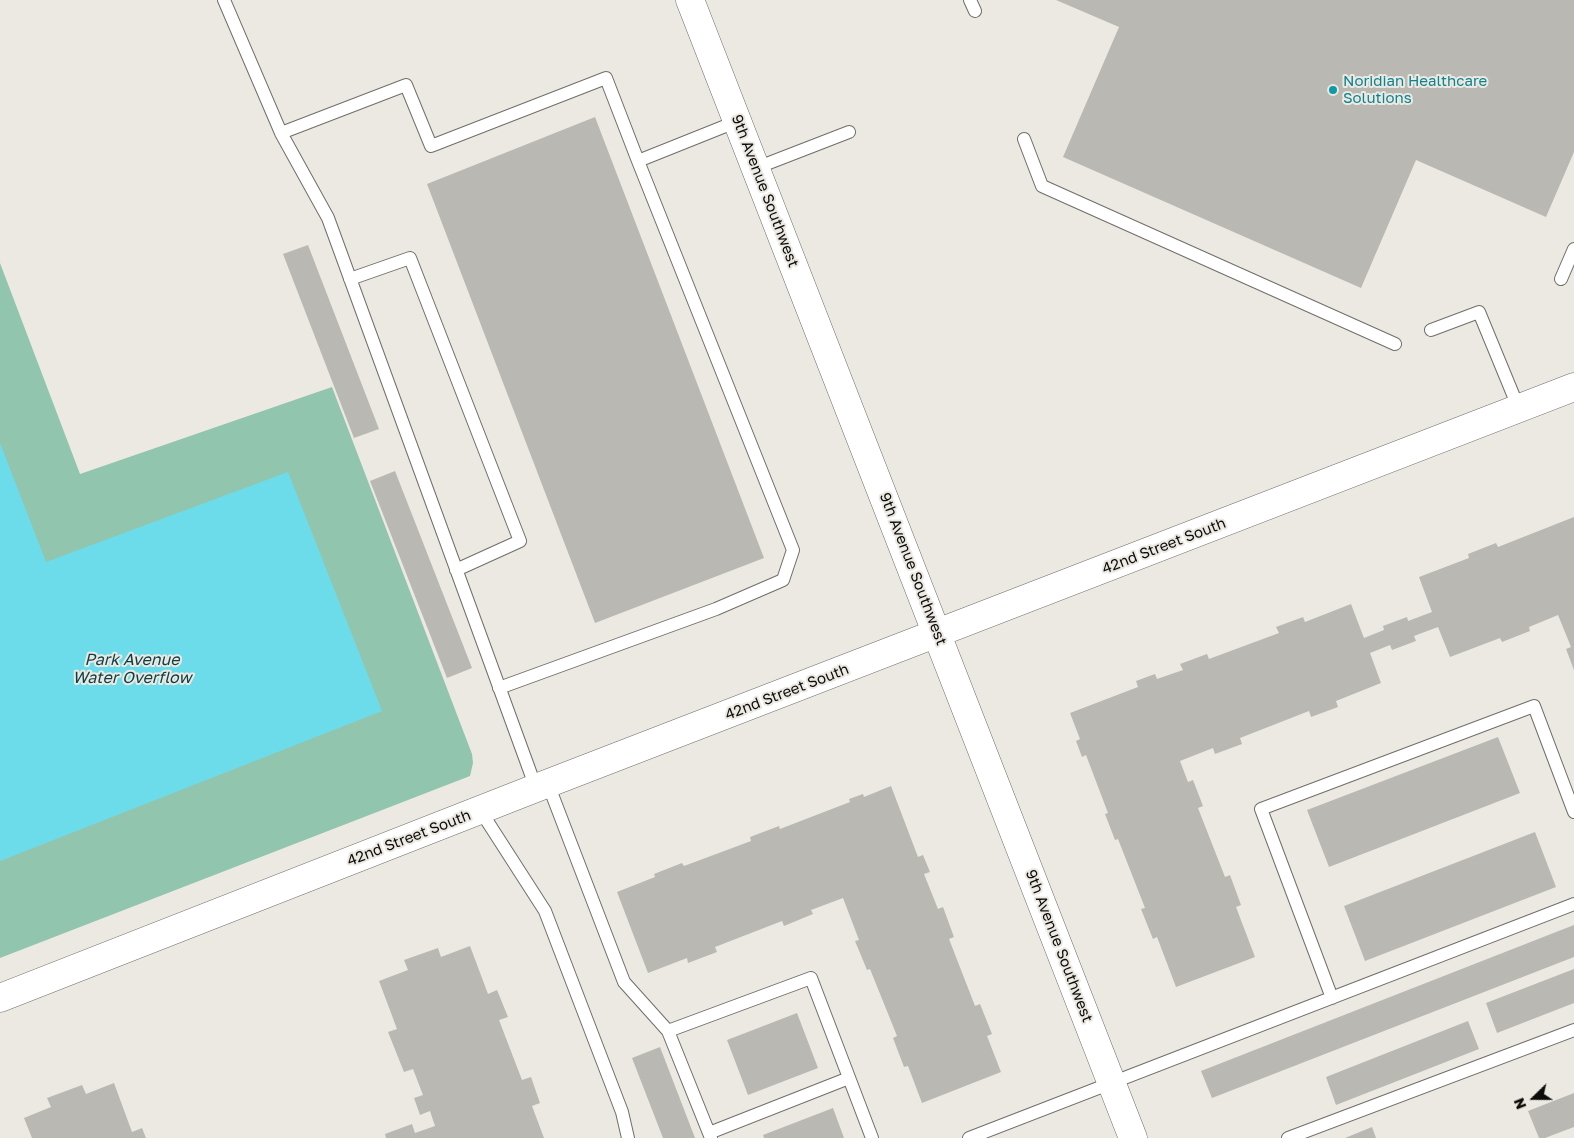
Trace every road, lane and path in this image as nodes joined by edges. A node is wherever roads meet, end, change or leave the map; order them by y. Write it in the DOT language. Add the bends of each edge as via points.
graph roads {
  1 [pos="224,0"];
  2 [pos="690,0"];
  3 [pos="738,121"];
  4 [pos="849,132"];
  5 [pos="281,133"];
  6 [pos="1024,139"];
  7 [pos="638,161"];
  8 [pos="756,168"];
  9 [pos="1574,249"];
  10 [pos="350,278"];
  11 [pos="1561,279"];
  12 [pos="1432,330"];
  13 [pos="1395,344"];
  14 [pos="1574,387"];
  15 [pos="1519,409"];
  16 [pos="456,570"];
  17 [pos="938,633"];
  18 [pos="499,688"];
  19 [pos="542,786"];
  20 [pos="480,810"];
  21 [pos="1574,812"];
  22 [pos="1574,904"];
  23 [pos="0,998"];
  24 [pos="1332,998"];
  25 [pos="1574,1030"];
  26 [pos="668,1031"];
  27 [pos="850,1078"];
  28 [pos="1112,1082"];
  29 [pos="710,1136"];
  30 [pos="628,1138"];
  31 [pos="872,1138"];
  32 [pos="970,1138"];
  33 [pos="1133,1138"];
  34 [pos="1288,1138"];
  1 -- 5 [label="lane"];
  2 -- 3 [label="main road, 9th Avenue Southwest"];
  3 -- 7 [label="lane"];
  3 -- 8 [label="main road, 9th Avenue Southwest"];
  4 -- 8 [label="lane"];
  5 -- 7 [label="lane" via="406,85 431,146 606,78"];
  5 -- 10 [label="lane" via="328,218"];
  6 -- 13 [label="lane" via="1042,186"];
  7 -- 18 [label="lane" via="793,550 784,580 716,609"];
  8 -- 17 [label="main road, 9th Avenue Southwest"];
  9 -- 11 [label="lane"];
  10 -- 16 [label="lane"];
  10 -- 16 [label="lane" via="410,258 520,542"];
  12 -- 15 [label="lane" via="1479,312"];
  14 -- 15 [label="main road, 42nd Street South"];
  15 -- 17 [label="main road, 42nd Street South"];
  16 -- 18 [label="lane"];
  17 -- 19 [label="main road, 42nd Street South"];
  17 -- 28 [label="main road, 9th Avenue Southwest"];
  18 -- 19 [label="lane"];
  19 -- 20 [label="main road, 42nd Street South"];
  19 -- 26 [label="lane" via="624,982"];
  20 -- 23 [label="main road, 42nd Street South"];
  20 -- 30 [label="lane" via="545,911 622,1112"];
  21 -- 24 [label="lane" via="1534,706 1261,809"];
  22 -- 24 [label="lane"];
  24 -- 28 [label="lane"];
  25 -- 34 [label="lane"];
  26 -- 27 [label="lane" via="811,978"];
  26 -- 29 [label="lane"];
  27 -- 29 [label="lane"];
  27 -- 31 [label="lane"];
  28 -- 32 [label="lane"];
  28 -- 33 [label="main road, 9th Avenue Southwest"];
}
